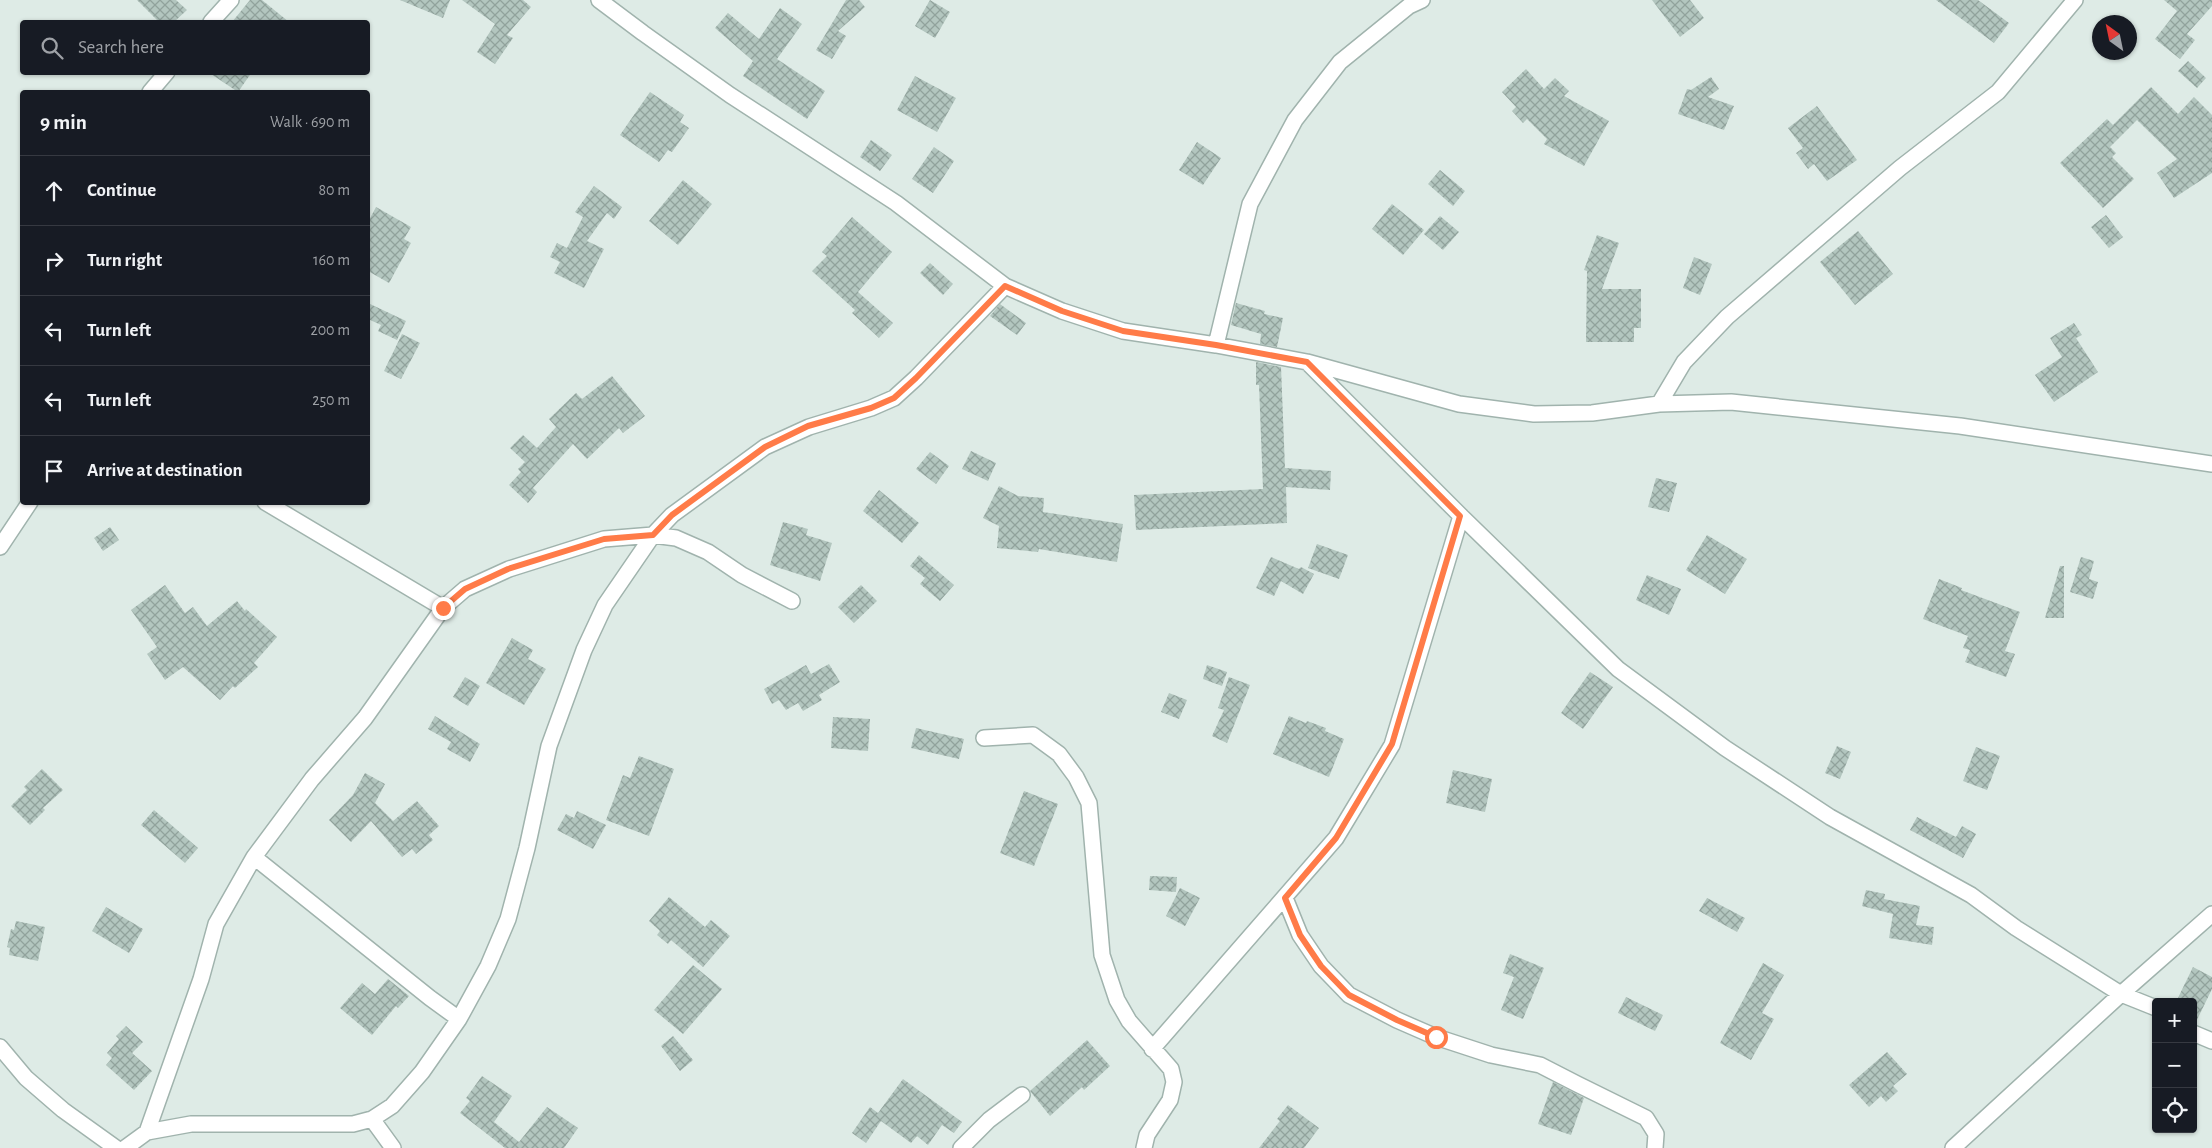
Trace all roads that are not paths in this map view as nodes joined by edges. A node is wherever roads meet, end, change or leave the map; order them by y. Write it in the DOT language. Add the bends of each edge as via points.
graph roads {
  1 [pos="231,0"];
  2 [pos="599,0"];
  3 [pos="1422,0"];
  4 [pos="2074,0"];
  5 [pos="213,20"];
  6 [pos="165,75"];
  7 [pos="152,90"];
  8 [pos="1005,286"];
  9 [pos="1216,345"];
  10 [pos="1307,362"];
  11 [pos="1659,404"];
  12 [pos="2212,464"];
  13 [pos="28,505"];
  14 [pos="270,505"];
  15 [pos="1460,516"];
  16 [pos="653,535"];
  17 [pos="0,547"];
  18 [pos="792,601"];
  19 [pos="443,608"];
  20 [pos="984,738"];
  21 [pos="254,857"];
  22 [pos="1285,898"];
  23 [pos="2212,914"];
  24 [pos="2121,994"];
  25 [pos="2152,1006"];
  26 [pos="460,1019"];
  27 [pos="2197,1035"];
  28 [pos="2212,1041"];
  29 [pos="0,1047"];
  30 [pos="1152,1049"];
  31 [pos="1022,1095"];
  32 [pos="372,1119"];
  33 [pos="147,1132"];
  34 [pos="116,1148"];
  35 [pos="125,1148"];
  36 [pos="393,1148"];
  37 [pos="961,1148"];
  38 [pos="1144,1148"];
  39 [pos="1656,1148"];
  40 [pos="1953,1148"];
  1 -- 5 [label="street"];
  2 -- 8 [label="street" via="730,95 896,203"];
  3 -- 9 [label="street" via="1408,6 1340,62 1295,120 1250,204"];
  4 -- 11 [label="street" via="1998,92 1900,168 1727,317 1684,362"];
  6 -- 7 [label="street"];
  8 -- 9 [label="street" via="1062,311 1123,331"];
  8 -- 16 [label="street" via="894,398 808,426 765,447 672,515"];
  9 -- 10 [label="street"];
  10 -- 11 [label="street" via="1459,404 1534,414 1592,413"];
  10 -- 15 [label="street"];
  11 -- 12 [label="street" via="1731,402 1832,412 1960,426"];
  13 -- 17 [label="street"];
  14 -- 19 [label="street"];
  15 -- 22 [label="street" via="1392,744 1336,838"];
  15 -- 24 [label="street" via="1618,669 1725,748 1830,817 1971,895 2016,928"];
  16 -- 18 [label="street" via="676,538 708,552"];
  16 -- 19 [label="street" via="604,539 508,569 465,589"];
  16 -- 26 [label="street" via="605,605 584,650 549,746 528,848 508,919"];
  19 -- 21 [label="street" via="366,718 312,779"];
  20 -- 30 [label="street" via="1033,735 1059,754 1076,777 1089,803 1102,955 1117,1000"];
  21 -- 26 [label="street"];
  21 -- 33 [label="street" via="216,924 201,979"];
  22 -- 30 [label="street"];
  22 -- 39 [label="street" via="1300,935 1321,966 1349,995 1436,1037 1491,1055 1540,1065 1646,1118 1656,1134"];
  23 -- 24 [label="street"];
  24 -- 25 [label="street"];
  24 -- 40 [label="street"];
  26 -- 32 [label="street" via="422,1072 392,1106"];
  27 -- 28 [label="street"];
  29 -- 34 [label="street" via="26,1078 55,1104"];
  30 -- 38 [label="street" via="1171,1069 1174,1082 1170,1100 1147,1135"];
  31 -- 37 [label="street" via="989,1120"];
  32 -- 33 [label="street" via="353,1124 192,1124"];
  32 -- 36 [label="street"];
  33 -- 35 [label="street"];
}
